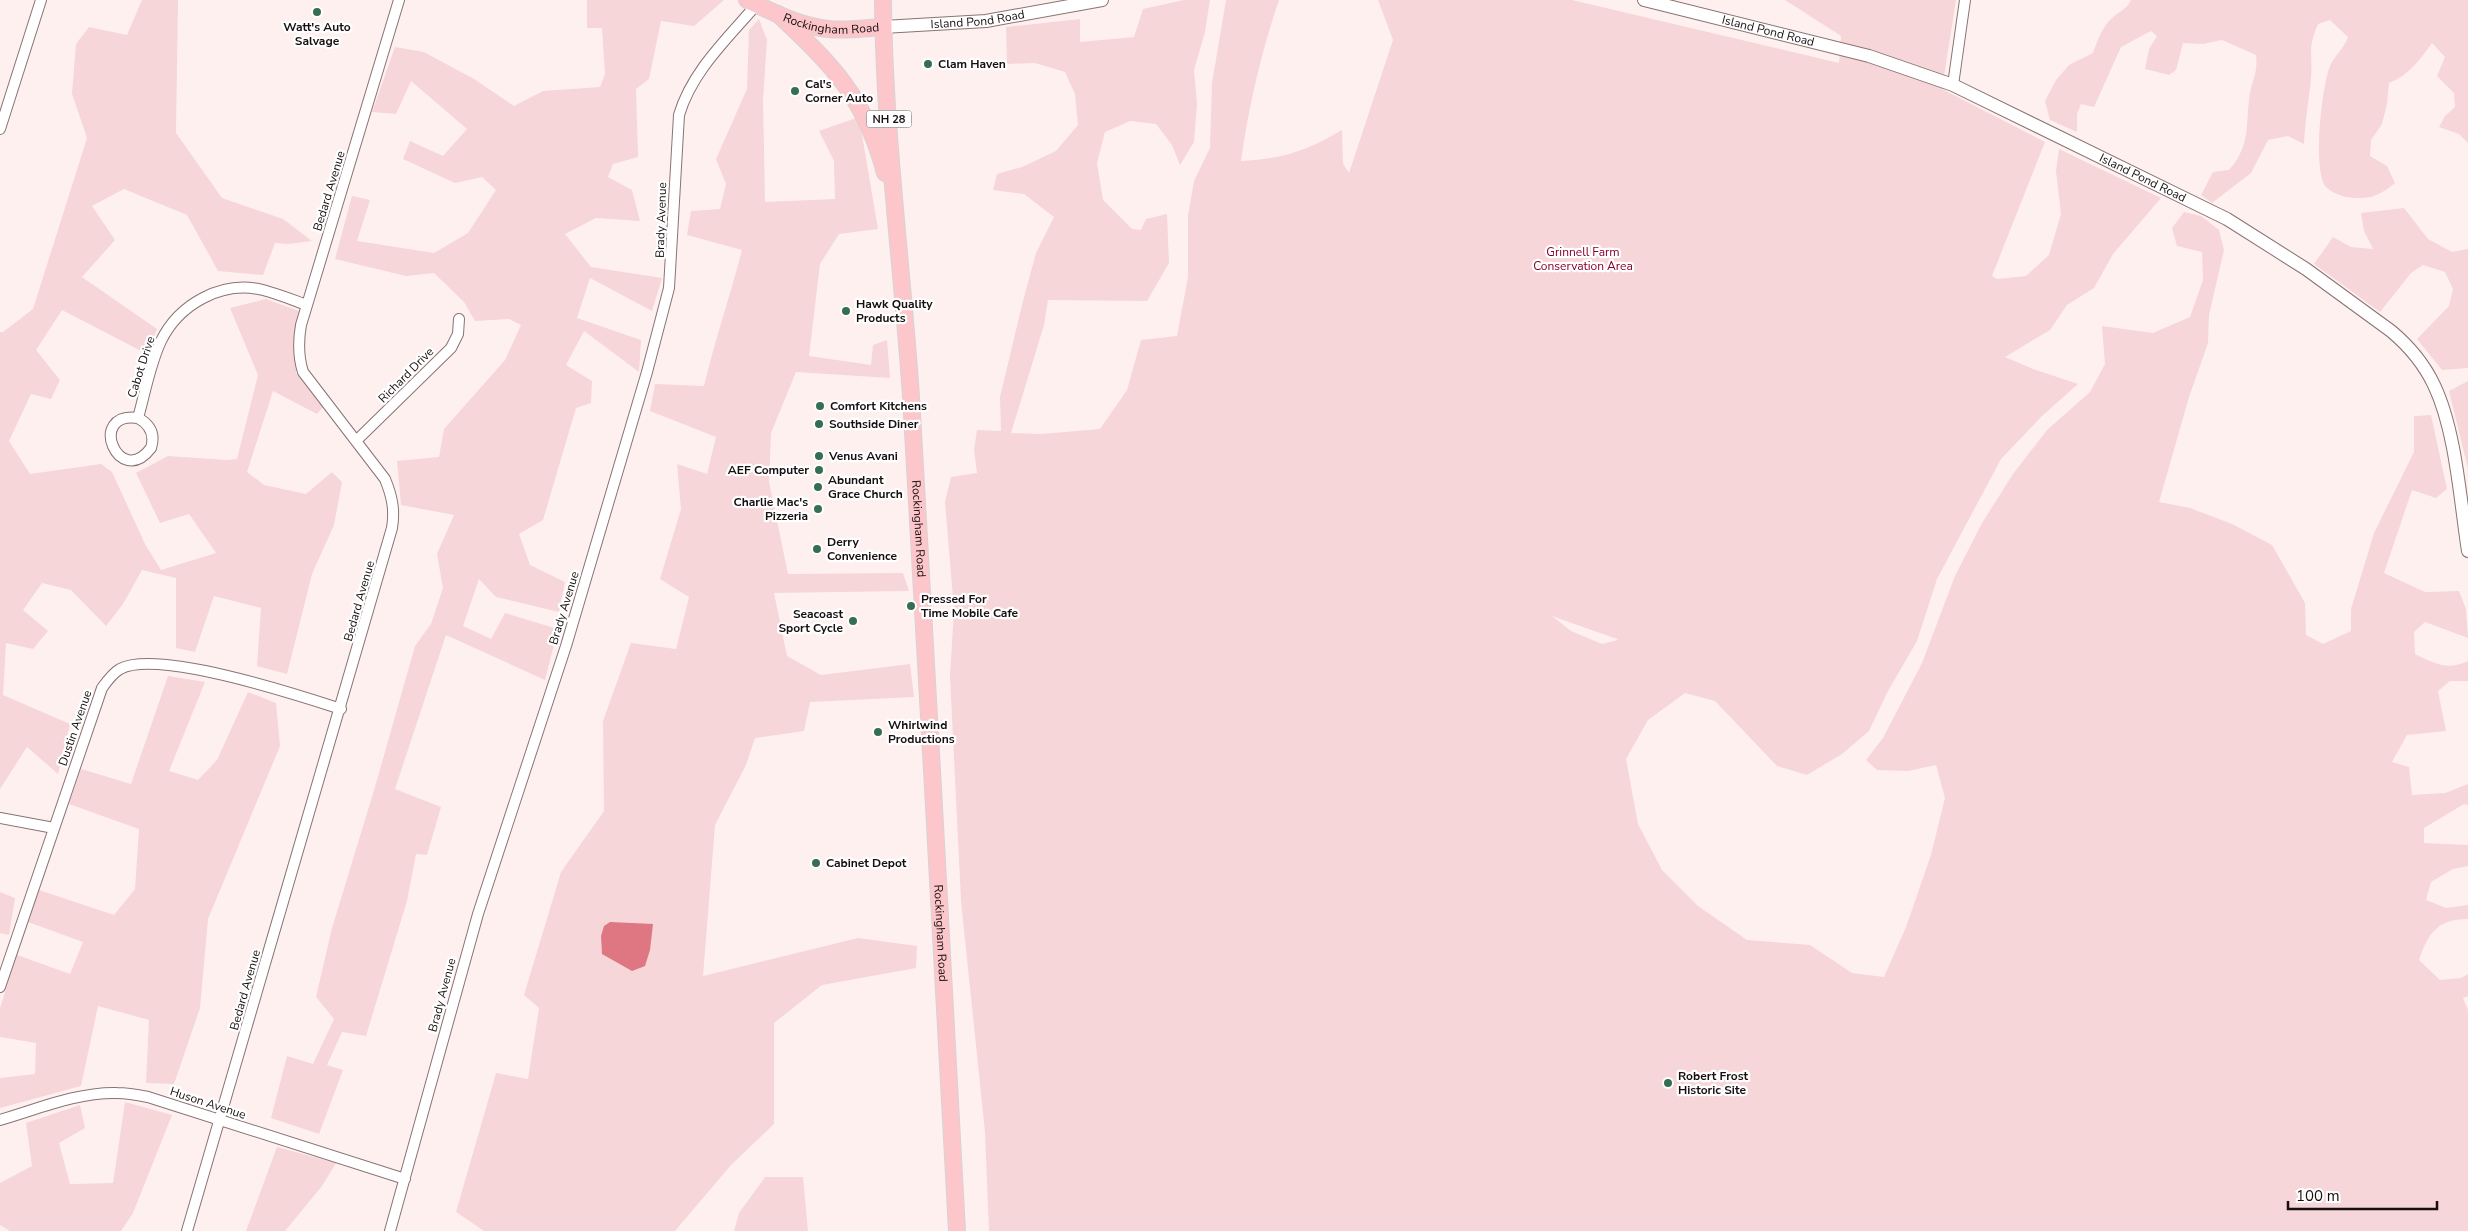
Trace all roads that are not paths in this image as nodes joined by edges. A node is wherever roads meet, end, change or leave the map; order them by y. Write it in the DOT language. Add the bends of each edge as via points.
graph roads {
  1 [pos="41,0"];
  2 [pos="399,0"];
  3 [pos="882,0"];
  4 [pos="1102,0"];
  5 [pos="1644,0"];
  6 [pos="1965,0"];
  7 [pos="752,2"];
  8 [pos="778,14"];
  9 [pos="883,27"];
  10 [pos="1953,85"];
  11 [pos="0,129"];
  12 [pos="894,211"];
  13 [pos="307,305"];
  14 [pos="459,319"];
  15 [pos="138,418"];
  16 [pos="356,441"];
  17 [pos="2468,551"];
  18 [pos="340,709"];
  19 [pos="0,818"];
  20 [pos="54,828"];
  21 [pos="0,987"];
  22 [pos="0,1120"];
  23 [pos="220,1120"];
  24 [pos="405,1179"];
  25 [pos="187,1231"];
  26 [pos="390,1231"];
  27 [pos="957,1231"];
  1 -- 11 [label="street"];
  2 -- 13 [label="street, Bedard Avenue"];
  3 -- 9 [label="main road"];
  4 -- 9 [label="street, Island Pond Road" via="986,21"];
  5 -- 10 [label="street, Island Pond Road" via="1869,56"];
  6 -- 10 [label="street"];
  7 -- 8 [label="main road, Rockingham Road / NH 28"];
  7 -- 24 [label="street, Brady Avenue" via="698,75 682,106 676,135 672,265 647,372 566,646 478,914"];
  8 -- 9 [label="main road, Rockingham Road / NH 28" via="827,29"];
  8 -- 12 [label="main road, NH 28" via="836,72 861,109 876,141"];
  9 -- 12 [label="main road, Rockingham Road / NH 28"];
  10 -- 17 [label="street, Island Pond Road" via="2234,223 2314,274 2401,340 2426,370 2442,405"];
  12 -- 27 [label="main road, Rockingham Road / NH 28" via="924,612"];
  13 -- 15 [label="street, Cabot Drive" via="263,290 244,288 219,292 191,305 162,339"];
  13 -- 16 [label="street, Bedard Avenue" via="299,345 303,372"];
  14 -- 16 [label="street, Richard Drive" via="458,334 451,348"];
  15 -- 15 [label="street, Cabot Drive" via="125,418 111,432 114,451 125,459 140,458 151,448 150,427"];
  16 -- 18 [label="street, Bedard Avenue" via="385,479 395,514"];
  18 -- 20 [label="street, Dustin Avenue" via="284,691 192,669 160,665 134,665 120,669 102,688"];
  18 -- 23 [label="street, Bedard Avenue"];
  19 -- 20 [label="street"];
  20 -- 21 [label="street, Dustin Avenue"];
  22 -- 23 [label="street, Huson Avenue" via="77,1097 118,1093 148,1097"];
  23 -- 24 [label="street, Huson Avenue"];
  23 -- 25 [label="street, Bedard Avenue"];
  24 -- 26 [label="street, Brady Avenue"];
}
